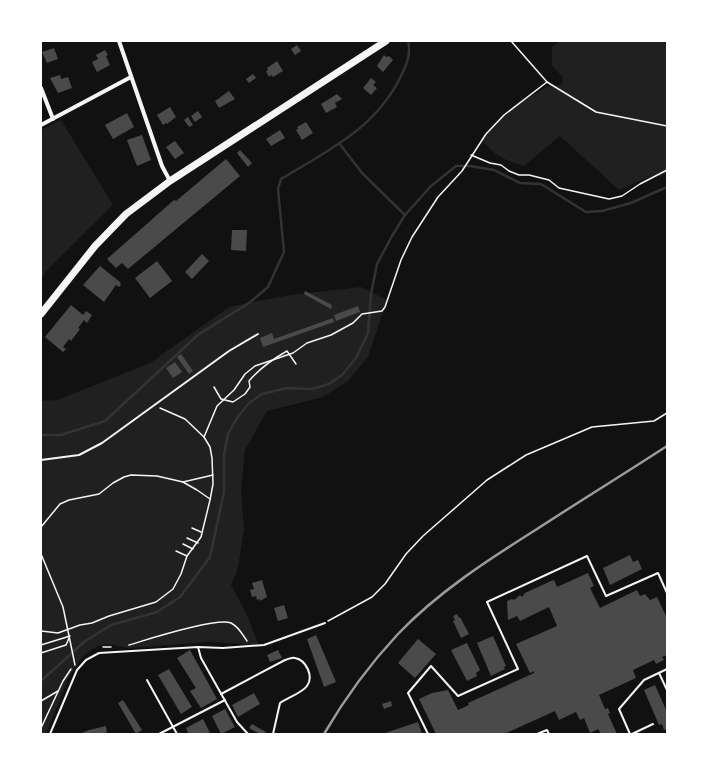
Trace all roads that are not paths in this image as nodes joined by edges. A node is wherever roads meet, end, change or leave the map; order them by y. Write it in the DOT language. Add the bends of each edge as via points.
graph roads {
  1 [pos="118,41"];
  2 [pos="386,41"];
  3 [pos="131,77"];
  4 [pos="41,88"];
  5 [pos="53,119"];
  6 [pos="41,125"];
  7 [pos="170,182"];
  8 [pos="41,314"];
  9 [pos="258,334"];
  10 [pos="41,460"];
  11 [pos="667,593"];
  12 [pos="325,623"];
  13 [pos="198,647"];
  14 [pos="667,669"];
  15 [pos="659,673"];
  16 [pos="147,680"];
  17 [pos="667,690"];
  18 [pos="221,694"];
  19 [pos="225,700"];
  20 [pos="653,724"];
  21 [pos="173,727"];
  22 [pos="50,734"];
  23 [pos="158,734"];
  24 [pos="177,734"];
  25 [pos="248,734"];
  26 [pos="274,734"];
  27 [pos="428,734"];
  28 [pos="537,734"];
  29 [pos="549,734"];
  30 [pos="631,734"];
  1 -- 3 [label="street"];
  2 -- 7 [label="main road"];
  3 -- 5 [label="street"];
  3 -- 7 [label="street"];
  4 -- 5 [label="street"];
  5 -- 6 [label="street"];
  7 -- 8 [label="main road" via="126,214 95,246"];
  9 -- 10 [label="lane" via="229,351 102,443 79,455"];
  11 -- 27 [label="lane" via="658,573 606,596 587,556 487,602 518,669 458,696 431,666 408,693"];
  12 -- 13 [label="lane" via="264,645"];
  13 -- 18 [label="lane" via="201,658"];
  13 -- 22 [label="lane" via="99,653 86,660 77,670"];
  14 -- 15 [label="lane"];
  15 -- 17 [label="lane"];
  15 -- 30 [label="lane" via="644,680 619,709"];
  16 -- 21 [label="lane"];
  18 -- 19 [label="lane"];
  18 -- 26 [label="lane" via="285,660 295,658 302,662 309,670 310,679 307,686 280,703"];
  19 -- 21 [label="lane"];
  19 -- 25 [label="lane" via="237,722"];
  20 -- 30 [label="lane"];
  21 -- 23 [label="lane"];
  21 -- 24 [label="lane"];
  28 -- 29 [label="lane" via="547,730"];
}
